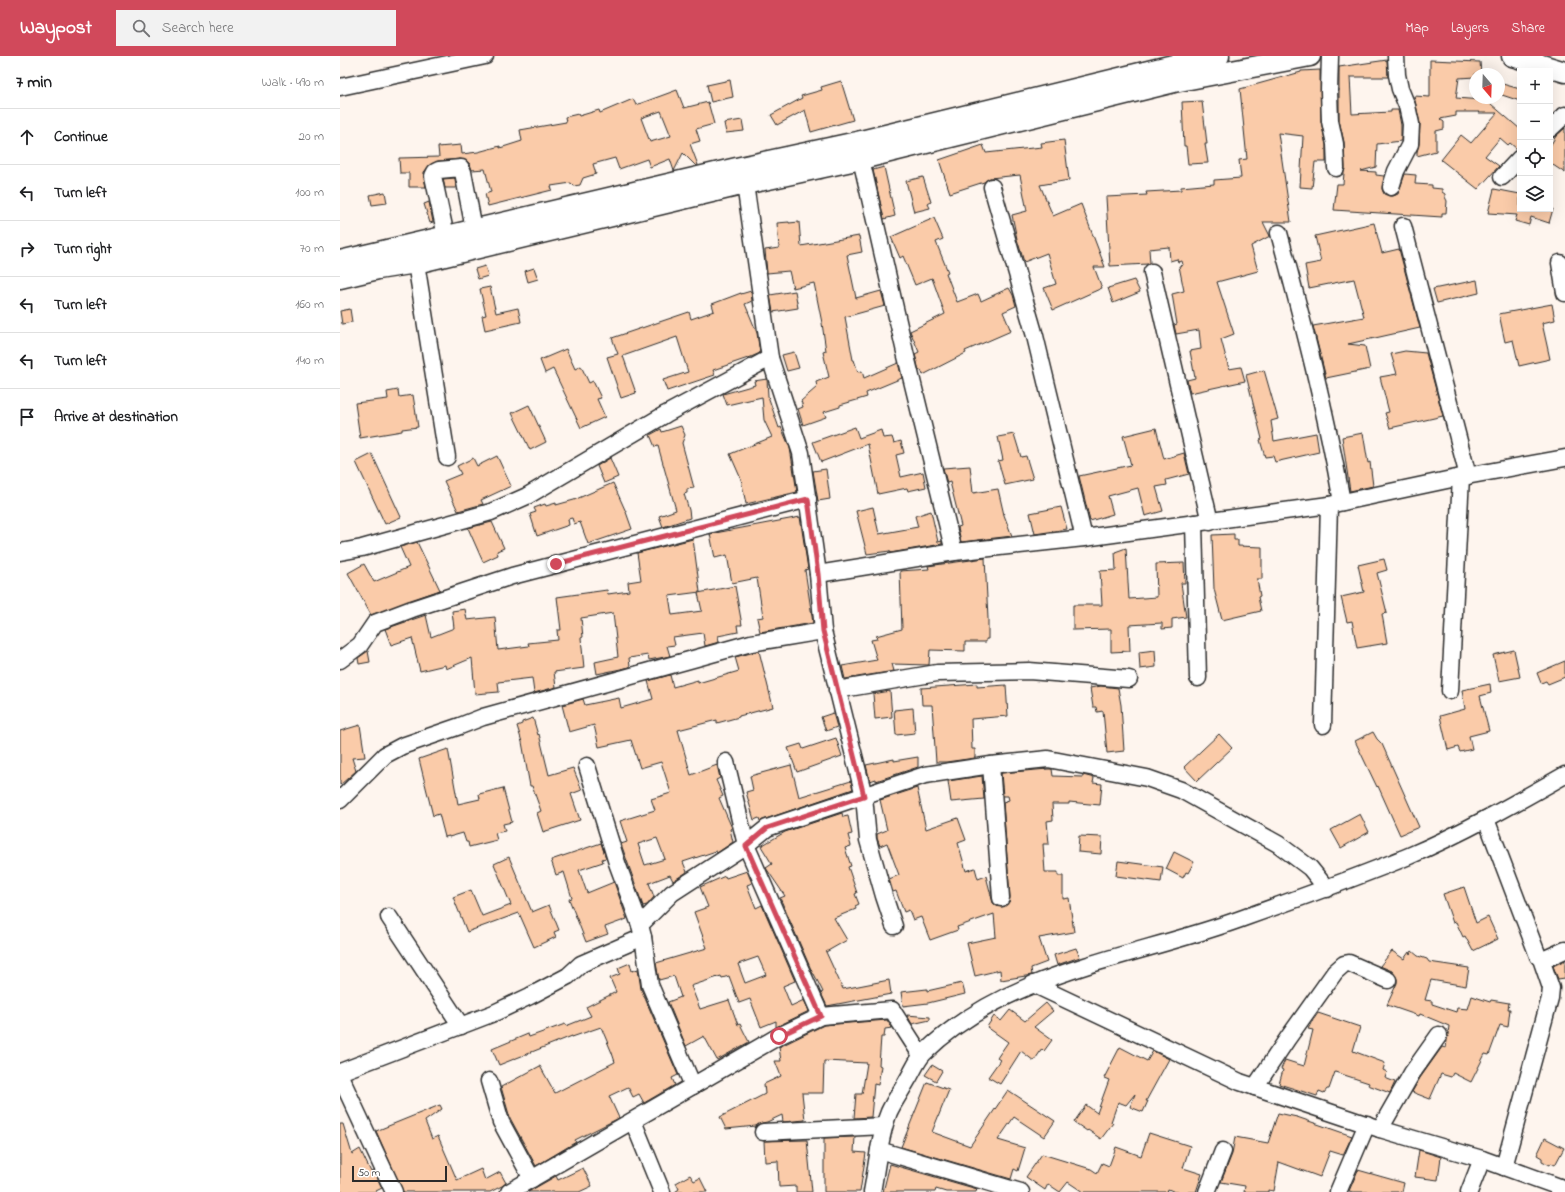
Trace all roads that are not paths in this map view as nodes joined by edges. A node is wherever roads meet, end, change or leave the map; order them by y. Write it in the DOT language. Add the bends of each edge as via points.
graph roads {
  1 [pos="485,56"];
  2 [pos="1219,56"];
  3 [pos="1310,56"];
  4 [pos="1330,56"];
  5 [pos="1396,56"];
  6 [pos="1512,56"];
  7 [pos="1248,62"];
  8 [pos="1565,72"];
  9 [pos="340,87"];
  10 [pos="1565,115"];
  11 [pos="1553,126"];
  12 [pos="861,159"];
  13 [pos="1517,161"];
  14 [pos="1336,168"];
  15 [pos="1502,177"];
  16 [pos="745,184"];
  17 [pos="992,186"];
  18 [pos="1391,187"];
  19 [pos="1403,226"];
  20 [pos="474,229"];
  21 [pos="1279,233"];
  22 [pos="446,236"];
  23 [pos="340,261"];
  24 [pos="416,263"];
  25 [pos="1560,263"];
  26 [pos="1152,272"];
  27 [pos="340,278"];
  28 [pos="1565,294"];
  29 [pos="770,358"];
  30 [pos="447,457"];
  31 [pos="1565,458"];
  32 [pos="1464,477"];
  33 [pos="808,499"];
  34 [pos="1336,504"];
  35 [pos="1210,522"];
  36 [pos="1194,524"];
  37 [pos="1084,538"];
  38 [pos="340,552"];
  39 [pos="954,552"];
  40 [pos="818,574"];
  41 [pos="823,631"];
  42 [pos="340,660"];
  43 [pos="1198,678"];
  44 [pos="1129,679"];
  45 [pos="837,690"];
  46 [pos="1450,691"];
  47 [pos="1322,725"];
  48 [pos="726,762"];
  49 [pos="991,764"];
  50 [pos="587,766"];
  51 [pos="1565,775"];
  52 [pos="864,796"];
  53 [pos="340,800"];
  54 [pos="1486,819"];
  55 [pos="746,846"];
  56 [pos="1327,889"];
  57 [pos="1001,898"];
  58 [pos="389,917"];
  59 [pos="894,926"];
  60 [pos="641,931"];
  61 [pos="1565,950"];
  62 [pos="1541,959"];
  63 [pos="1388,980"];
  64 [pos="1033,984"];
  65 [pos="821,1016"];
  66 [pos="461,1026"];
  67 [pos="1439,1035"];
  68 [pos="922,1055"];
  69 [pos="340,1072"];
  70 [pos="340,1076"];
  71 [pos="489,1081"];
  72 [pos="693,1086"];
  73 [pos="1255,1087"];
  74 [pos="633,1121"];
  75 [pos="884,1126"];
  76 [pos="1374,1126"];
  77 [pos="763,1132"];
  78 [pos="879,1150"];
  79 [pos="1223,1151"];
  80 [pos="1482,1158"];
  81 [pos="1504,1167"];
  82 [pos="522,1187"];
  83 [pos="1565,1189"];
  84 [pos="394,1192"];
  85 [pos="662,1192"];
  86 [pos="872,1192"];
  87 [pos="1021,1192"];
  88 [pos="1207,1192"];
  89 [pos="1338,1192"];
  90 [pos="1469,1192"];
  1 -- 9 [label="street"];
  2 -- 20 [label="main road"];
  3 -- 7 [label="main road"];
  4 -- 14 [label="street" via="1328,91"];
  5 -- 18 [label="street" via="1400,89 1408,106 1411,124 1410,144"];
  6 -- 8 [label="main road"];
  7 -- 12 [label="main road"];
  10 -- 11 [label="street"];
  12 -- 16 [label="main road"];
  12 -- 39 [label="street"];
  13 -- 15 [label="street"];
  16 -- 24 [label="main road"];
  16 -- 29 [label="street"];
  17 -- 37 [label="street" via="1035,336"];
  19 -- 32 [label="street"];
  20 -- 22 [label="main road"];
  20 -- 22 [label="street" via="461,168 439,170 434,172 433,176"];
  21 -- 34 [label="street" via="1332,443"];
  22 -- 23 [label="main road"];
  24 -- 27 [label="main road"];
  24 -- 30 [label="street"];
  25 -- 28 [label="street"];
  26 -- 35 [label="street"];
  29 -- 33 [label="street" via="801,453"];
  29 -- 38 [label="street" via="666,414 527,496 491,512"];
  31 -- 32 [label="street"];
  32 -- 34 [label="street"];
  32 -- 46 [label="street"];
  33 -- 40 [label="street"];
  33 -- 42 [label="street" via="512,576 412,609 375,623 360,645"];
  34 -- 35 [label="street"];
  34 -- 47 [label="street"];
  35 -- 36 [label="street"];
  36 -- 37 [label="street"];
  36 -- 43 [label="street"];
  37 -- 39 [label="street"];
  39 -- 40 [label="street"];
  40 -- 41 [label="street"];
  41 -- 45 [label="street"];
  41 -- 53 [label="street" via="751,643 482,717 384,755"];
  44 -- 45 [label="street" via="1029,671 937,672"];
  45 -- 52 [label="street"];
  48 -- 55 [label="street"];
  49 -- 52 [label="street" via="925,775"];
  49 -- 56 [label="street" via="1048,759 1147,778 1181,790 1278,844 1310,868"];
  49 -- 57 [label="street"];
  50 -- 60 [label="street"];
  51 -- 54 [label="street"];
  52 -- 55 [label="street" via="767,828"];
  52 -- 59 [label="street" via="868,840"];
  54 -- 56 [label="street" via="1411,855"];
  54 -- 62 [label="street"];
  55 -- 60 [label="street" via="672,893"];
  55 -- 65 [label="street"];
  56 -- 64 [label="street" via="1206,931 1108,958"];
  58 -- 66 [label="street"];
  60 -- 66 [label="street" via="581,964 568,976 494,1013"];
  60 -- 72 [label="street" via="650,985"];
  61 -- 62 [label="street"];
  62 -- 81 [label="street" via="1551,988 1550,998"];
  63 -- 73 [label="street" via="1349,963 1344,964 1335,972"];
  64 -- 68 [label="street" via="984,1007 948,1032"];
  64 -- 73 [label="street"];
  65 -- 68 [label="street" via="892,1010"];
  65 -- 72 [label="street" via="779,1036"];
  66 -- 69 [label="street"];
  67 -- 76 [label="street"];
  68 -- 75 [label="street"];
  70 -- 84 [label="street"];
  71 -- 82 [label="street"];
  72 -- 74 [label="street"];
  73 -- 76 [label="street"];
  74 -- 82 [label="street"];
  74 -- 85 [label="street"];
  75 -- 77 [label="street"];
  75 -- 78 [label="street"];
  76 -- 80 [label="street"];
  76 -- 89 [label="street"];
  78 -- 86 [label="street"];
  78 -- 87 [label="street"];
  79 -- 88 [label="street"];
  80 -- 81 [label="street"];
  80 -- 90 [label="street"];
  81 -- 83 [label="street"];
}
